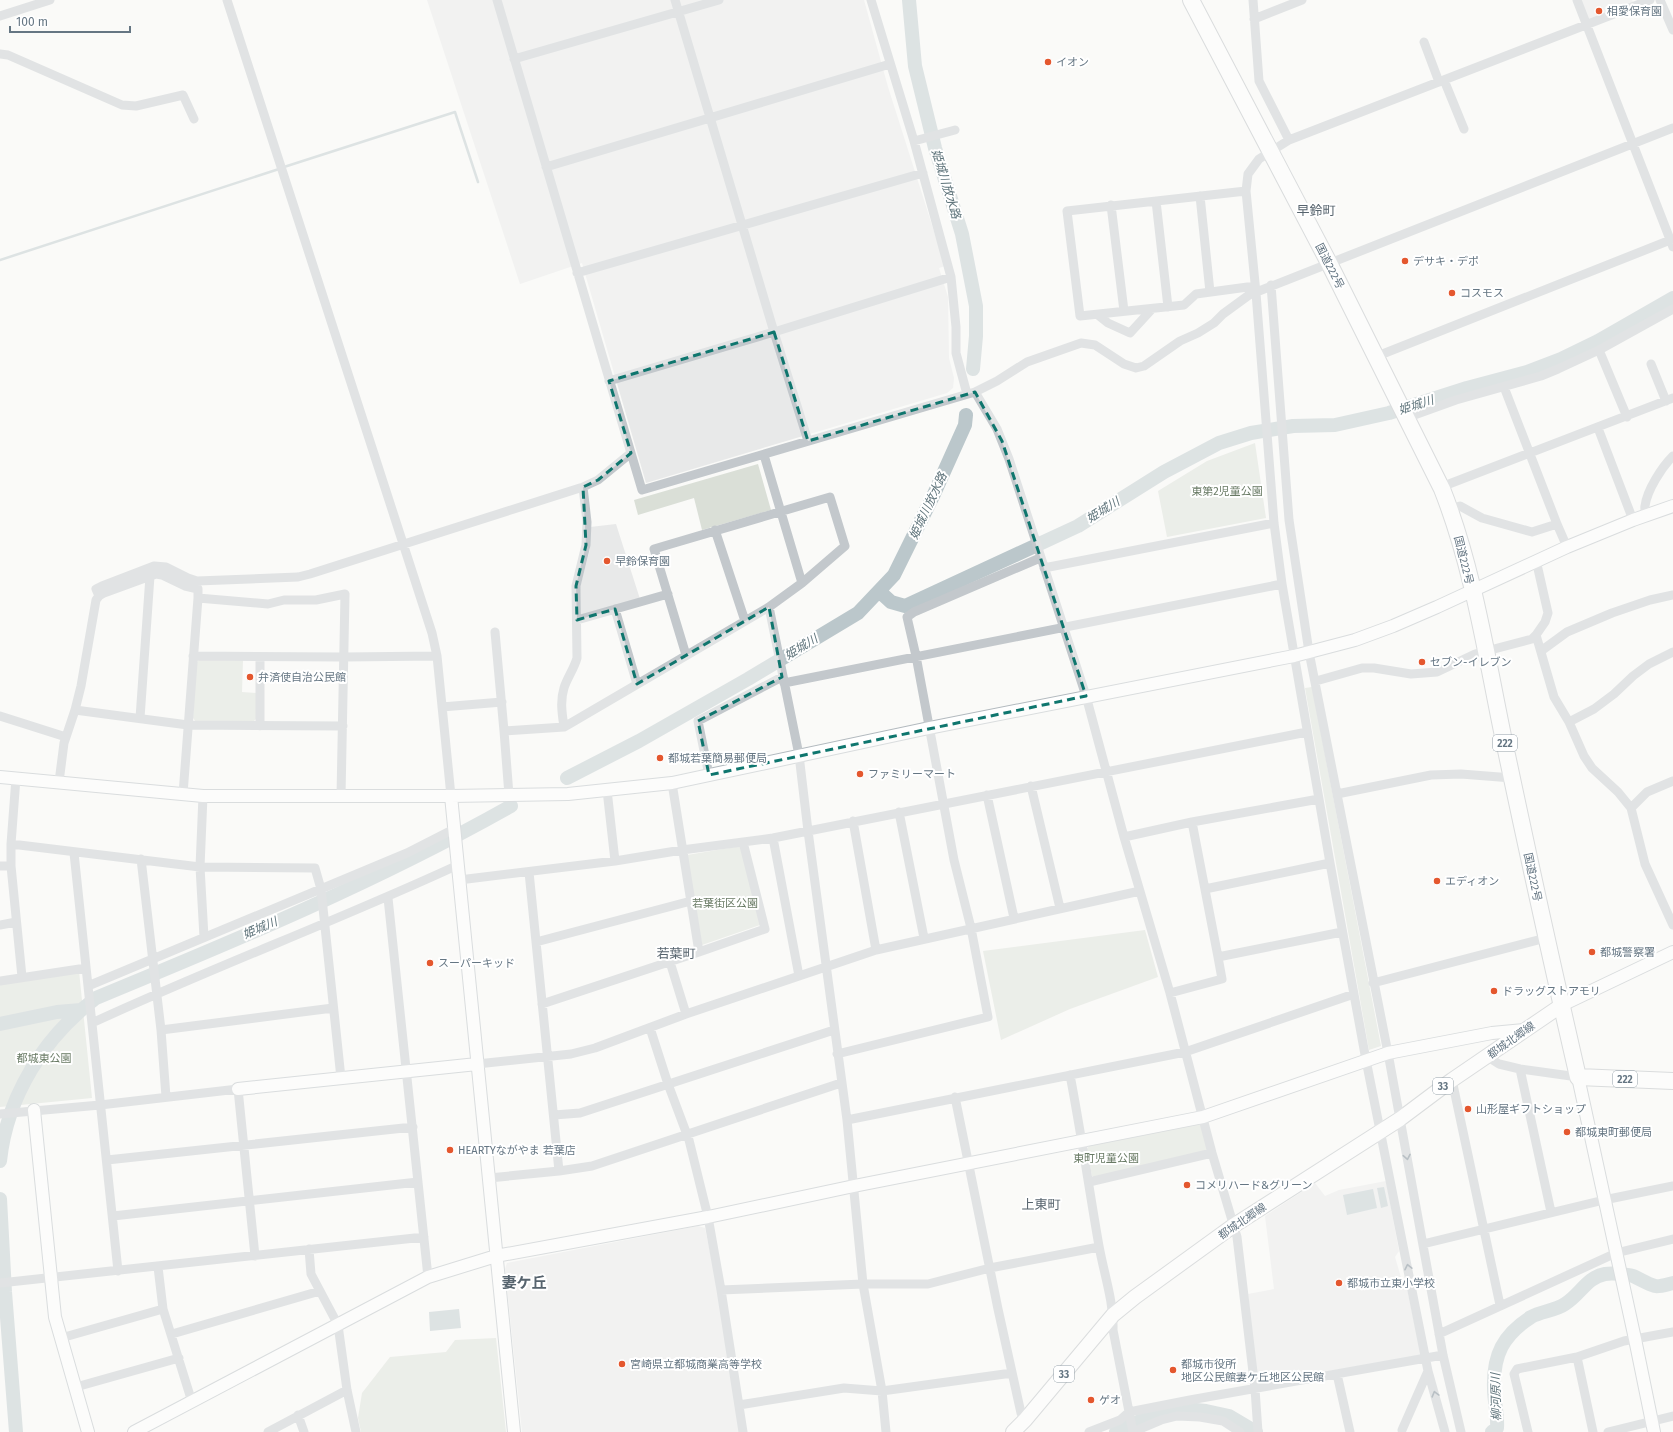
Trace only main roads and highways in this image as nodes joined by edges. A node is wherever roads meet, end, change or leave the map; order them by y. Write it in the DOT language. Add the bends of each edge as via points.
graph roads {
  1 [pos="1191,0"];
  2 [pos="1562,1005"];
  3 [pos="1673,1081"];
  4 [pos="1013,1432"];
  1 -- 2 [label="highway, 国道222号 / 222" via="1329,263 1450,508 1472,590"];
  2 -- 3 [label="highway, 国道222号 / 222" via="1578,1077"];
  2 -- 4 [label="main road, 都城北郷線 / 33" via="1400,1119 1174,1267 1113,1315"];
}
